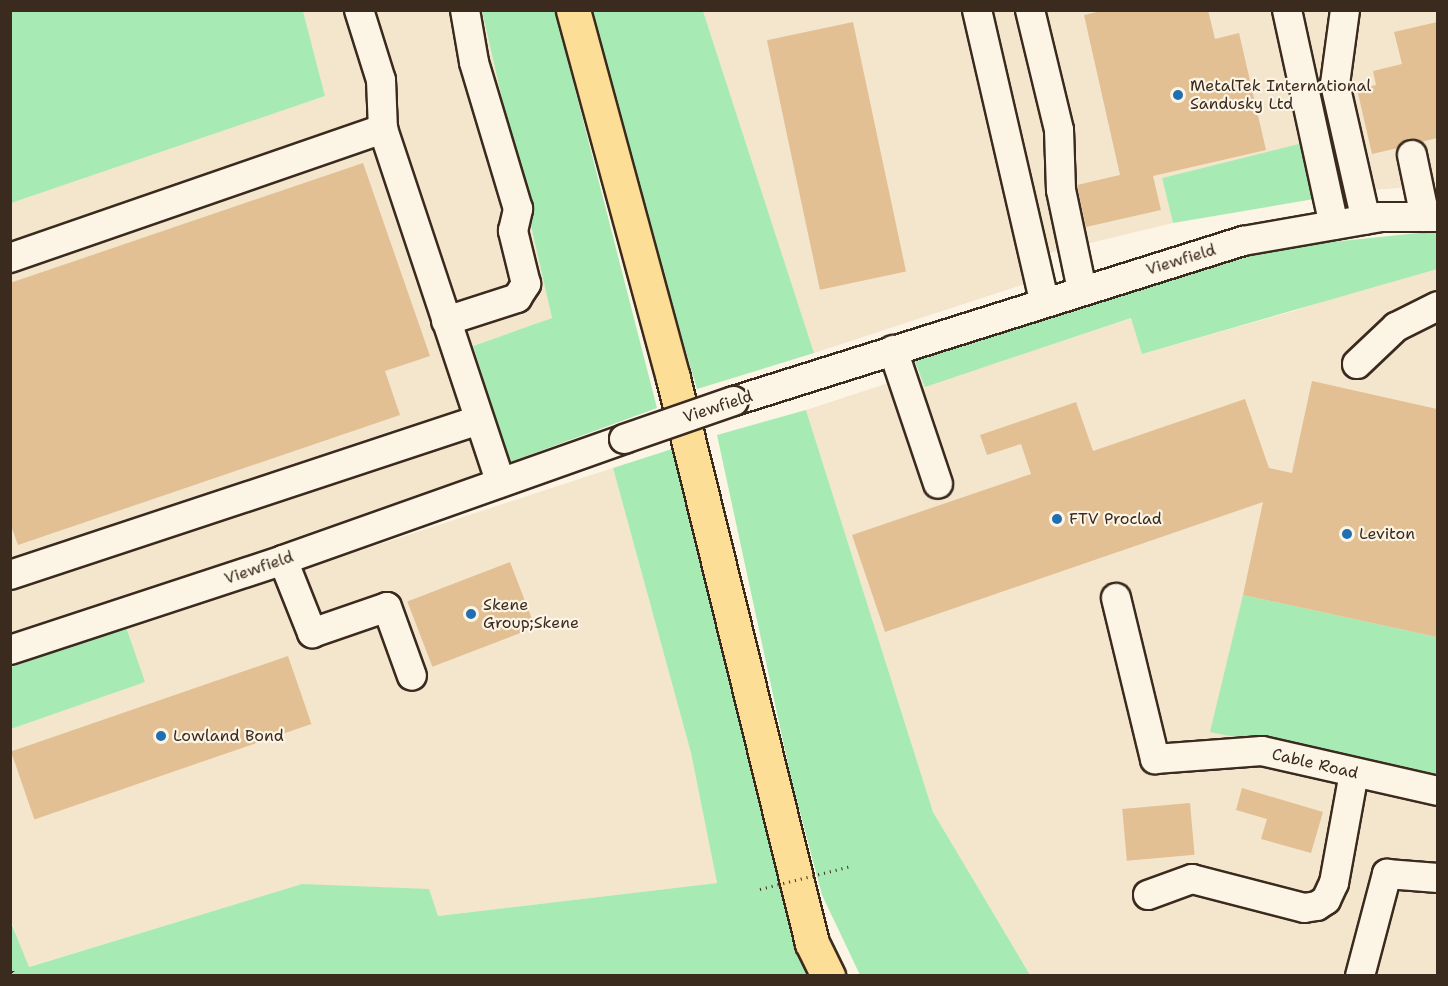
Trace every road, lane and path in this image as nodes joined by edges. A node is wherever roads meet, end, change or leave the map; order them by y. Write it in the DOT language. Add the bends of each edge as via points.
graph roads {
  1 [pos="359,10"];
  2 [pos="465,10"];
  3 [pos="573,10"];
  4 [pos="977,10"];
  5 [pos="1030,10"];
  6 [pos="1287,10"];
  7 [pos="1345,10"];
  8 [pos="383,129"];
  9 [pos="1412,155"];
  10 [pos="1431,217"];
  11 [pos="1366,220"];
  12 [pos="1334,225"];
  13 [pos="10,258"];
  14 [pos="1082,290"];
  15 [pos="1044,301"];
  16 [pos="1437,306"];
  17 [pos="446,321"];
  18 [pos="893,350"];
  19 [pos="1357,364"];
  20 [pos="479,420"];
  21 [pos="500,480"];
  22 [pos="938,484"];
  23 [pos="283,560"];
  24 [pos="10,574"];
  25 [pos="1116,598"];
  26 [pos="10,650"];
  27 [pos="412,676"];
  28 [pos="1354,772"];
  29 [pos="1437,791"];
  30 [pos="851,866"];
  31 [pos="1437,878"];
  32 [pos="760,889"];
  33 [pos="1148,895"];
  34 [pos="812,943"];
  35 [pos="10,965"];
  36 [pos="15,975"];
  37 [pos="810,975"];
  38 [pos="828,975"];
  39 [pos="1360,975"];
  1 -- 8 [label="street" via="381,80"];
  2 -- 17 [label="street" via="474,62 518,209 513,231 526,284 517,298"];
  3 -- 34 [label="main road" via="673,378"];
  4 -- 15 [label="street"];
  5 -- 14 [label="street" via="1059,130 1062,190"];
  6 -- 12 [label="street"];
  7 -- 11 [label="street" via="1335,84"];
  8 -- 13 [label="street"];
  8 -- 17 [label="street"];
  9 -- 10 [label="street"];
  10 -- 11 [label="street, Viewfield"];
  11 -- 12 [label="street, Viewfield"];
  12 -- 14 [label="street, Viewfield" via="1243,241"];
  14 -- 15 [label="street, Viewfield"];
  15 -- 18 [label="street, Viewfield"];
  16 -- 19 [label="street" via="1396,327"];
  17 -- 20 [label="street"];
  18 -- 21 [label="street, Viewfield, bridge"];
  18 -- 22 [label="street"];
  20 -- 21 [label="street"];
  20 -- 24 [label="street"];
  21 -- 23 [label="street, Viewfield"];
  23 -- 26 [label="street, Viewfield"];
  23 -- 27 [label="street" via="312,633 387,607"];
  25 -- 28 [label="street, Cable Road" via="1155,759 1262,752"];
  28 -- 29 [label="street, Cable Road"];
  28 -- 33 [label="street" via="1334,883 1326,900 1317,906 1304,908 1192,879"];
  30 -- 32 [label="path, bridge"];
  31 -- 39 [label="street" via="1387,874"];
  34 -- 37 [label="main road"];
  34 -- 38 [label="main road"];
  35 -- 36 [label="path"];
}
